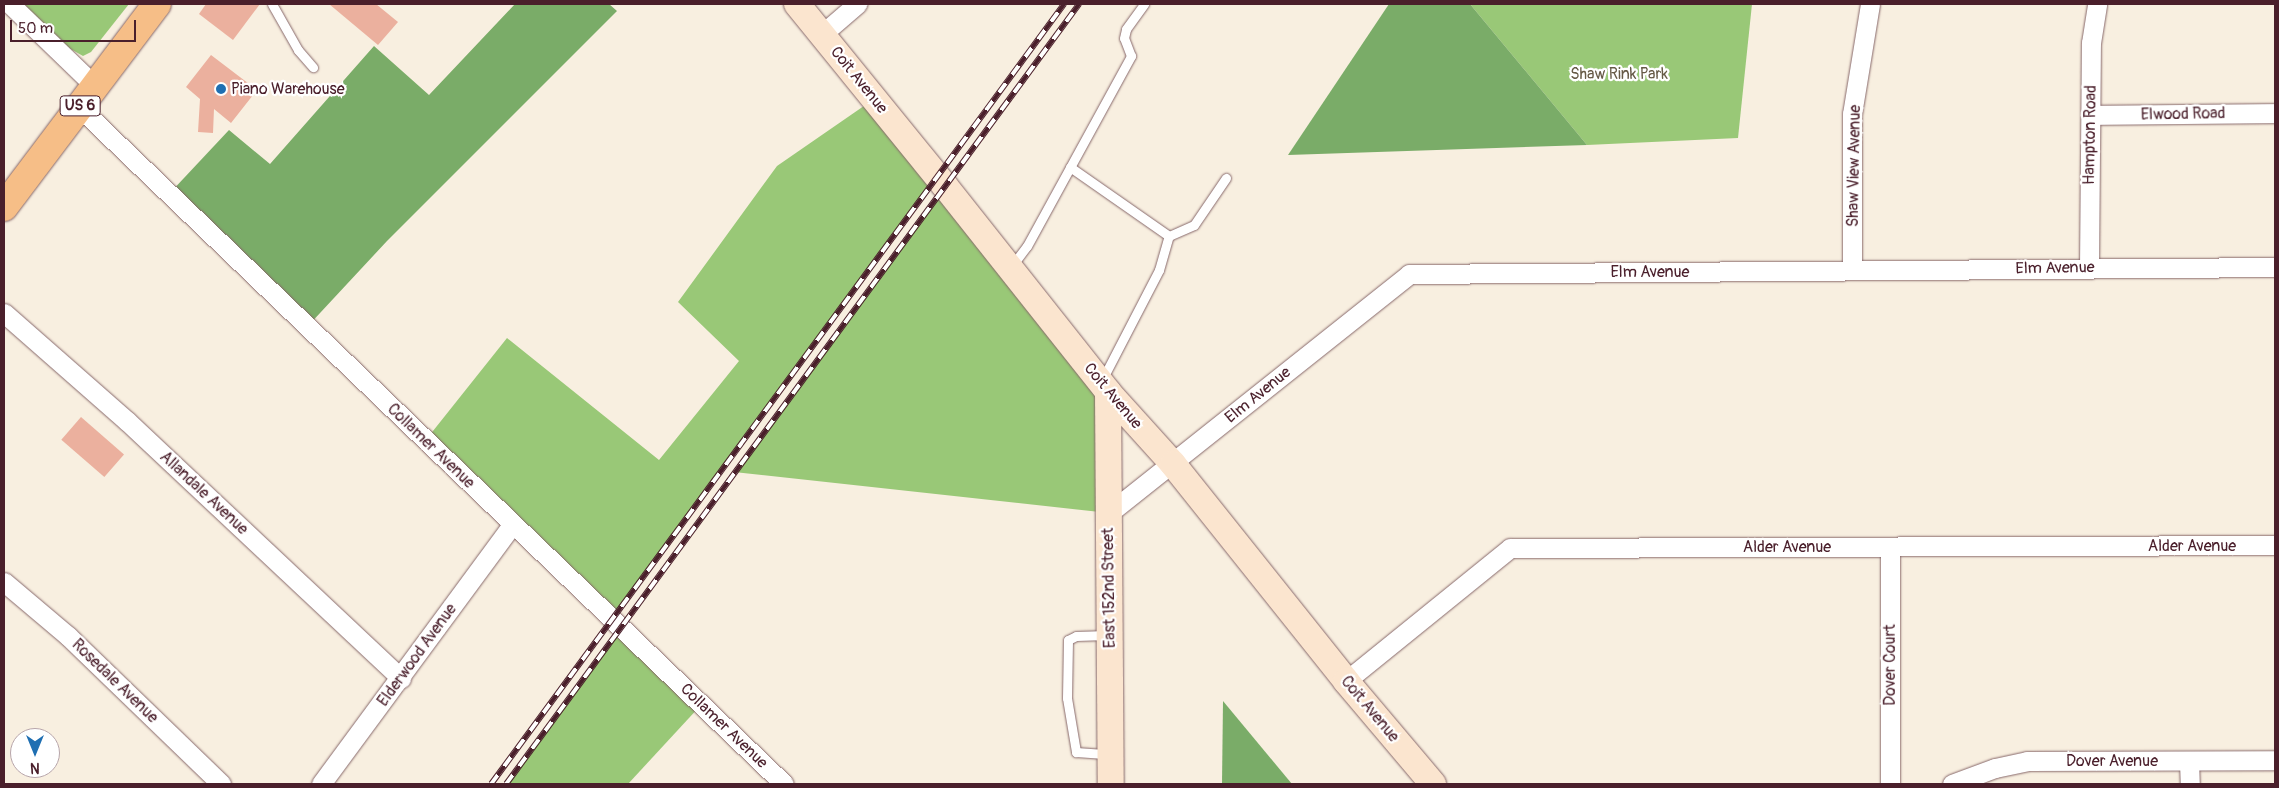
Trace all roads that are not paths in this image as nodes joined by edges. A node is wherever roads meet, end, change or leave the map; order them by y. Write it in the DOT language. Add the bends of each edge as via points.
graph roads {
  1 [pos="10,4"];
  2 [pos="157,4"];
  3 [pos="272,4"];
  4 [pos="797,4"];
  5 [pos="857,4"];
  6 [pos="1144,4"];
  7 [pos="1870,4"];
  8 [pos="2097,4"];
  9 [pos="822,34"];
  10 [pos="313,67"];
  11 [pos="95,86"];
  12 [pos="79,107"];
  13 [pos="2275,113"];
  14 [pos="2090,115"];
  15 [pos="1070,167"];
  16 [pos="1226,178"];
  17 [pos="4,207"];
  18 [pos="1170,236"];
  19 [pos="2089,267"];
  20 [pos="2275,267"];
  21 [pos="1010,268"];
  22 [pos="1852,270"];
  23 [pos="4,313"];
  24 [pos="1104,387"];
  25 [pos="1173,464"];
  26 [pos="1109,513"];
  27 [pos="512,525"];
  28 [pos="2275,546"];
  29 [pos="1890,547"];
  30 [pos="4,582"];
  31 [pos="1110,635"];
  32 [pos="401,678"];
  33 [pos="1346,681"];
  34 [pos="1111,754"];
  35 [pos="2275,760"];
  36 [pos="2189,761"];
  37 [pos="1995,776"];
  38 [pos="221,784"];
  39 [pos="321,784"];
  40 [pos="784,784"];
  41 [pos="1111,784"];
  42 [pos="1433,784"];
  43 [pos="1890,784"];
  44 [pos="1952,784"];
  45 [pos="2190,784"];
  1 -- 11 [label="street"];
  2 -- 11 [label="main road, US 6"];
  3 -- 10 [label="lane" via="298,50"];
  4 -- 9 [label="street, Coit Avenue"];
  5 -- 9 [label="street"];
  6 -- 15 [label="lane" via="1126,29 1124,38 1131,56"];
  7 -- 22 [label="street, Shaw View Avenue" via="1852,114"];
  8 -- 14 [label="street, Hampton Road" via="2090,43"];
  9 -- 21 [label="street, Coit Avenue"];
  11 -- 12 [label="main road, US 6"];
  12 -- 17 [label="main road, US 6"];
  12 -- 27 [label="street, Collamer Avenue"];
  13 -- 14 [label="street, Elwood Road"];
  14 -- 19 [label="street, Hampton Road"];
  15 -- 18 [label="lane"];
  15 -- 21 [label="lane" via="1027,246"];
  16 -- 18 [label="lane" via="1194,226"];
  18 -- 24 [label="lane" via="1159,270"];
  19 -- 20 [label="street, Elm Avenue"];
  19 -- 22 [label="street, Elm Avenue"];
  21 -- 24 [label="street, Coit Avenue"];
  22 -- 25 [label="street, Elm Avenue" via="1409,274"];
  23 -- 32 [label="street, Allandale Avenue" via="127,422"];
  24 -- 25 [label="street, Coit Avenue"];
  24 -- 26 [label="street, East 152nd Street"];
  25 -- 26 [label="street, Elm Avenue"];
  25 -- 33 [label="street, Coit Avenue"];
  26 -- 31 [label="street, East 152nd Street"];
  27 -- 32 [label="street, Elderwood Avenue"];
  27 -- 40 [label="street, Collamer Avenue"];
  28 -- 29 [label="street, Alder Avenue"];
  29 -- 33 [label="street, Alder Avenue" via="1510,548"];
  29 -- 43 [label="street, Dover Court"];
  30 -- 38 [label="street, Rosedale Avenue" via="68,636"];
  31 -- 34 [label="street, East 152nd Street"];
  31 -- 34 [label="lane" via="1076,636 1068,640 1067,698 1076,752"];
  32 -- 39 [label="street, Elderwood Avenue"];
  33 -- 42 [label="street, Coit Avenue"];
  34 -- 41 [label="street, East 152nd Street"];
  35 -- 36 [label="street, Dover Avenue"];
  36 -- 37 [label="street, Dover Avenue" via="2027,761"];
  36 -- 45 [label="street"];
  37 -- 44 [label="street, Dover Avenue"];
}
